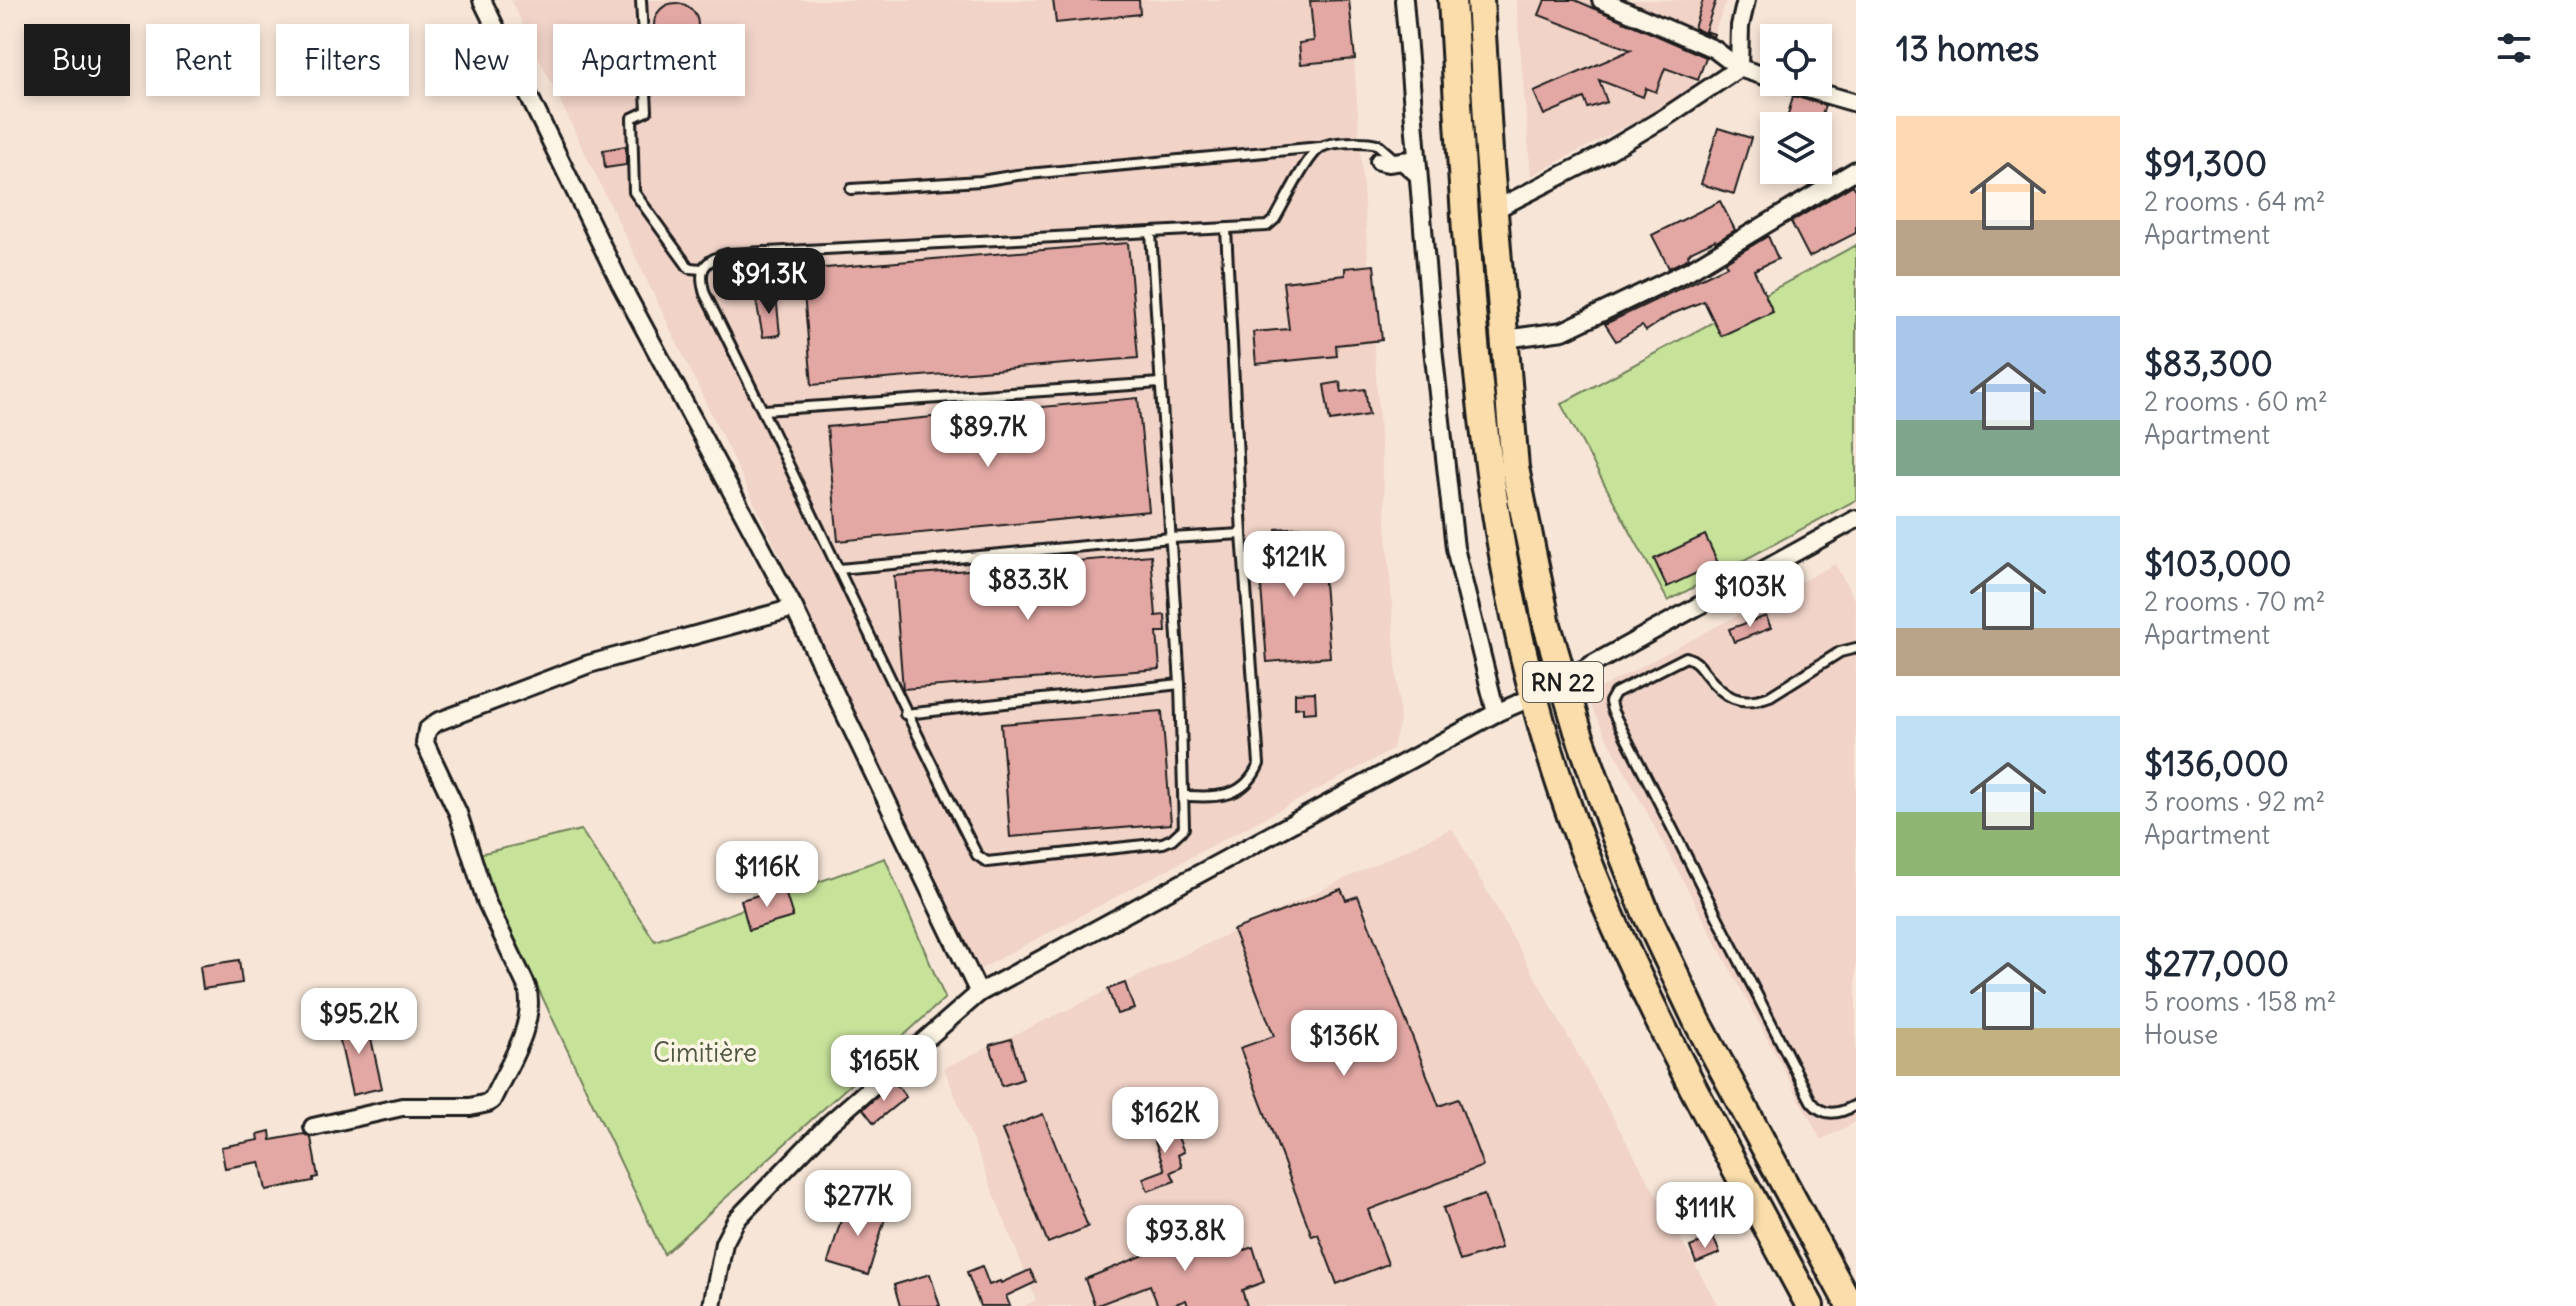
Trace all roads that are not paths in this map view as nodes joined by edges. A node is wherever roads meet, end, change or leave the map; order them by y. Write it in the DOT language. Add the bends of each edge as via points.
graph roads {
  1 [pos="482,0"];
  2 [pos="641,0"];
  3 [pos="1404,0"];
  4 [pos="1452,0"];
  5 [pos="1480,0"];
  6 [pos="1601,0"];
  7 [pos="1746,0"];
  8 [pos="1739,68"];
  9 [pos="1760,75"];
  10 [pos="1832,96"];
  11 [pos="1856,103"];
  12 [pos="1320,147"];
  13 [pos="1417,159"];
  14 [pos="1379,161"];
  15 [pos="1398,162"];
  16 [pos="1856,170"];
  17 [pos="1419,182"];
  18 [pos="851,189"];
  19 [pos="1494,210"];
  20 [pos="1226,229"];
  21 [pos="1151,233"];
  22 [pos="703,269"];
  23 [pos="1505,339"];
  24 [pos="1160,383"];
  25 [pos="764,410"];
  26 [pos="1854,525"];
  27 [pos="1242,534"];
  28 [pos="1171,538"];
  29 [pos="839,569"];
  30 [pos="794,608"];
  31 [pos="1856,648"];
  32 [pos="1562,680"];
  33 [pos="1180,684"];
  34 [pos="1535,696"];
  35 [pos="1496,713"];
  36 [pos="905,714"];
  37 [pos="1184,796"];
  38 [pos="979,993"];
  39 [pos="1856,1105"];
  40 [pos="313,1127"];
  41 [pos="712,1306"];
  42 [pos="1810,1306"];
  43 [pos="1850,1306"];
  1 -- 30 [label="street" via="620,283"];
  2 -- 22 [label="lane" via="647,111 632,118 634,192 689,268"];
  3 -- 13 [label="street"];
  4 -- 34 [label="highway, RN 22" via="1478,385 1494,506"];
  5 -- 19 [label="highway, RN 22"];
  6 -- 8 [label="street" via="1714,49"];
  7 -- 8 [label="street"];
  8 -- 9 [label="street"];
  8 -- 19 [label="street" via="1625,141"];
  10 -- 11 [label="street"];
  12 -- 15 [label="lane" via="1368,142"];
  12 -- 18 [label="lane"];
  12 -- 20 [label="lane" via="1267,226"];
  13 -- 15 [label="street"];
  13 -- 17 [label="street"];
  14 -- 15 [label="street"];
  15 -- 17 [label="lane"];
  16 -- 23 [label="street" via="1690,270 1563,331"];
  17 -- 35 [label="street" via="1455,548"];
  19 -- 23 [label="highway, RN 22"];
  20 -- 21 [label="lane"];
  20 -- 27 [label="lane"];
  21 -- 22 [label="lane" via="727,254 710,259"];
  21 -- 24 [label="lane"];
  22 -- 25 [label="lane" via="705,294"];
  23 -- 32 [label="highway, RN 22" via="1515,468"];
  24 -- 25 [label="lane"];
  24 -- 28 [label="lane"];
  25 -- 29 [label="lane"];
  26 -- 32 [label="street"];
  27 -- 28 [label="lane"];
  27 -- 37 [label="lane" via="1259,764 1252,780 1237,790 1217,797"];
  28 -- 29 [label="lane"];
  28 -- 33 [label="lane"];
  29 -- 36 [label="lane"];
  30 -- 38 [label="street"];
  30 -- 40 [label="street" via="589,664 427,730 425,743 458,813 486,901 527,987 529,1010 488,1103 402,1107"];
  31 -- 39 [label="lane" via="1758,700 1738,701 1686,657 1615,693 1610,702 1811,1101 1829,1114"];
  32 -- 34 [label="street"];
  32 -- 43 [label="highway, RN 22" via="1652,926"];
  33 -- 36 [label="lane"];
  33 -- 37 [label="lane"];
  34 -- 35 [label="street"];
  34 -- 42 [label="highway, RN 22" via="1563,792 1621,939"];
  35 -- 38 [label="street"];
  36 -- 37 [label="lane" via="977,855 987,862 1163,843 1184,828"];
  38 -- 41 [label="street" via="830,1123 736,1220 724,1243"];
}
